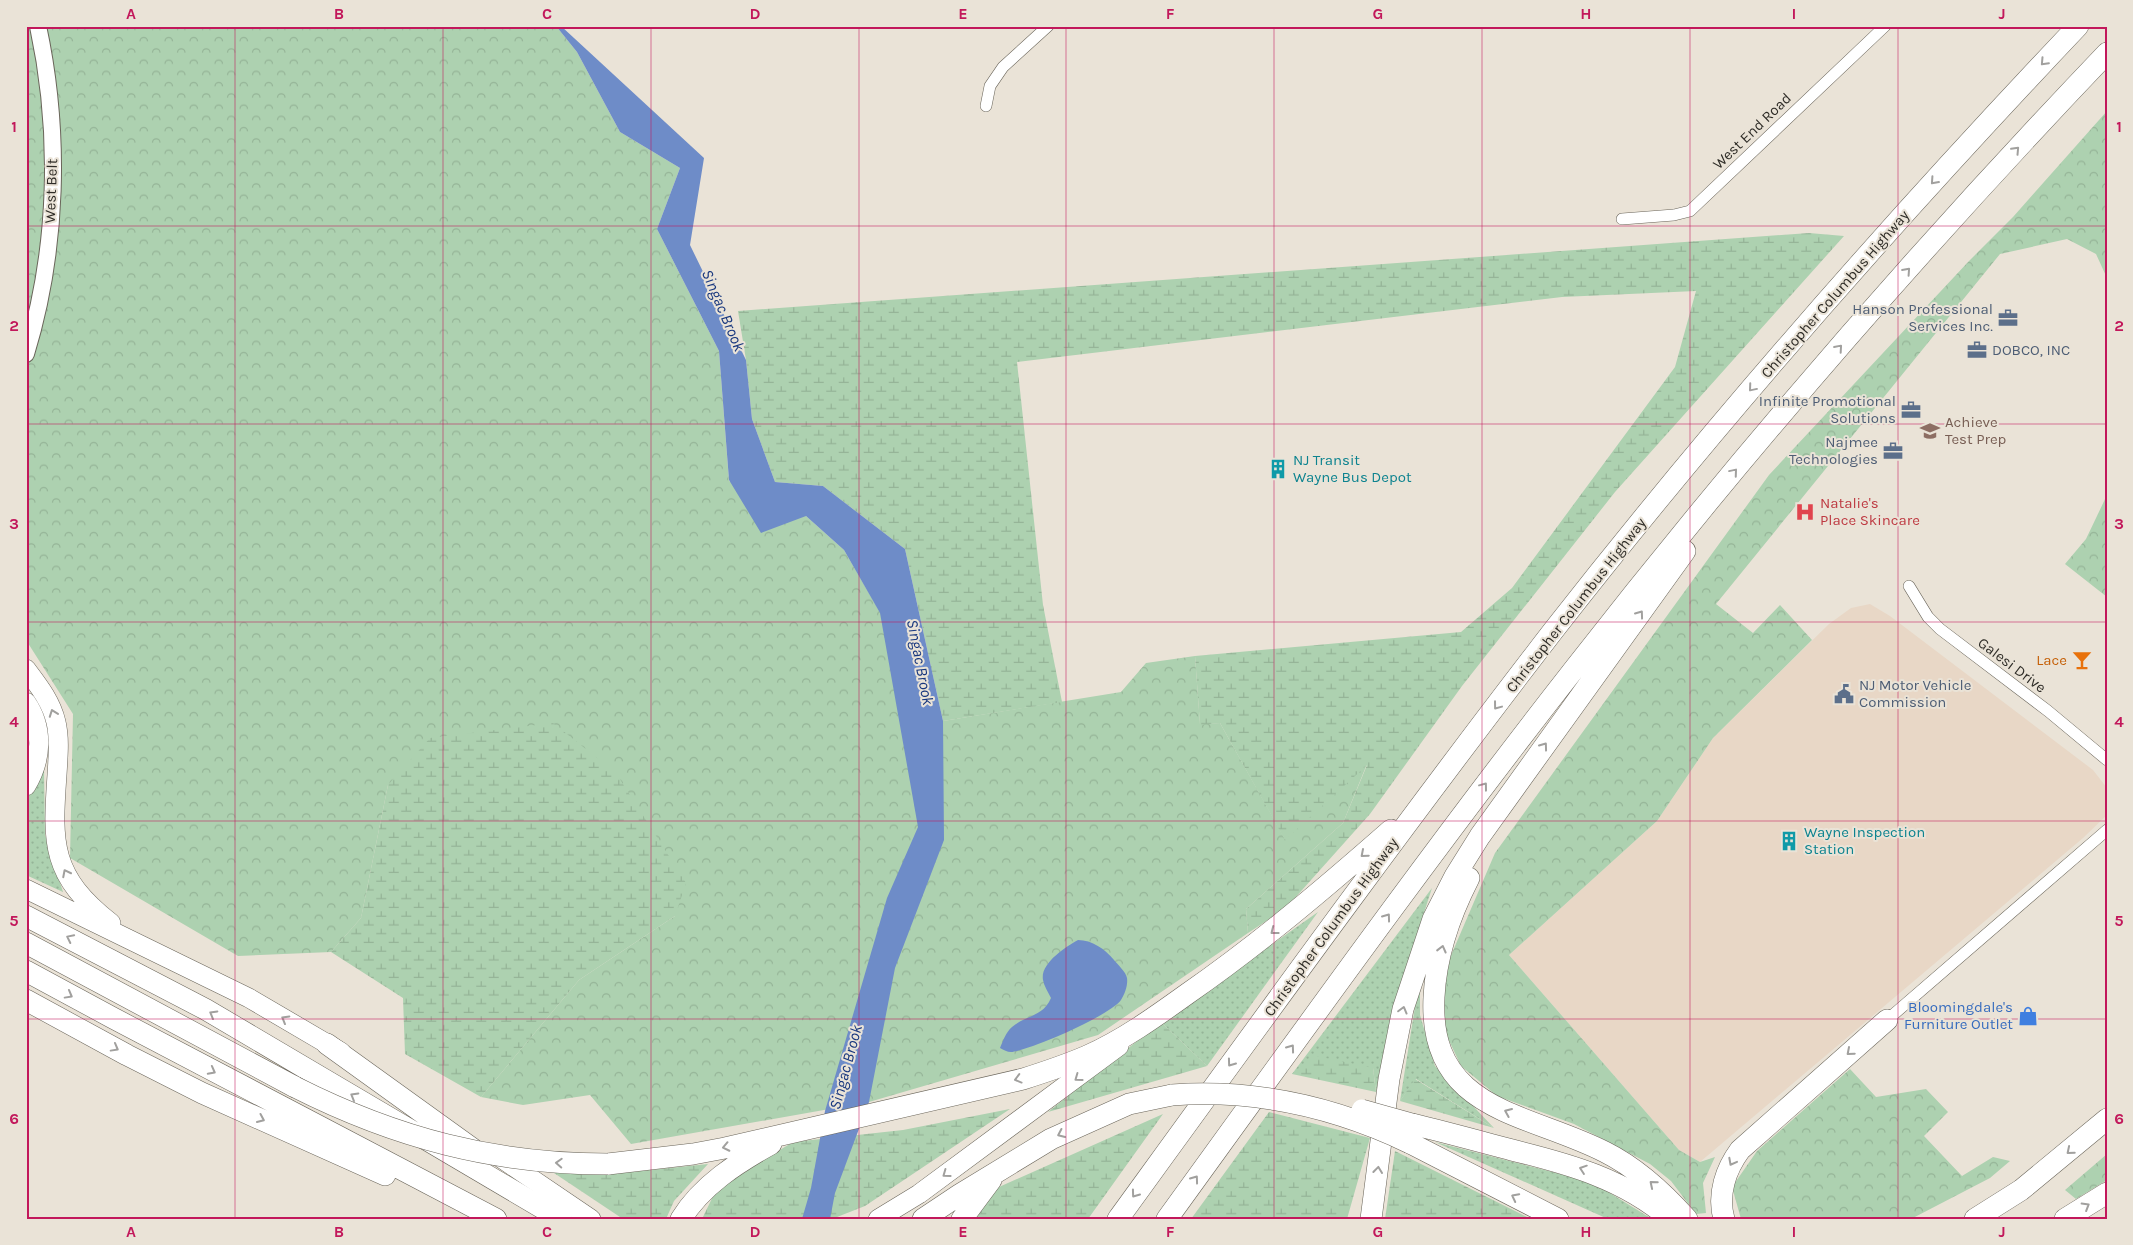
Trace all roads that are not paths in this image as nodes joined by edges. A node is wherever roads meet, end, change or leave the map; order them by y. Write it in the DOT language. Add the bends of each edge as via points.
graph roads {
  1 [pos="38,26"];
  2 [pos="1048,26"];
  3 [pos="1886,26"];
  4 [pos="2078,26"];
  5 [pos="2107,53"];
  6 [pos="986,106"];
  7 [pos="1622,219"];
  8 [pos="26,354"];
  9 [pos="1703,510"];
  10 [pos="1908,586"];
  11 [pos="26,669"];
  12 [pos="26,702"];
  13 [pos="2107,760"];
  14 [pos="1521,778"];
  15 [pos="26,786"];
  16 [pos="1426,798"];
  17 [pos="2107,830"];
  18 [pos="26,890"];
  19 [pos="26,916"];
  20 [pos="26,943"];
  21 [pos="169,958"];
  22 [pos="26,971"];
  23 [pos="26,1000"];
  24 [pos="1157,1015"];
  25 [pos="1887,1020"];
  26 [pos="327,1044"];
  27 [pos="2107,1119"];
  28 [pos="791,1133"];
  29 [pos="1411,1133"];
  30 [pos="996,1174"];
  31 [pos="2107,1193"];
  32 [pos="684,1215"];
  33 [pos="495,1219"];
  34 [pos="561,1219"];
  35 [pos="568,1219"];
  36 [pos="591,1219"];
  37 [pos="878,1219"];
  38 [pos="923,1219"];
  39 [pos="962,1219"];
  40 [pos="1118,1219"];
  41 [pos="1166,1219"];
  42 [pos="1371,1219"];
  43 [pos="1558,1219"];
  44 [pos="1670,1219"];
  45 [pos="1687,1219"];
  46 [pos="1724,1219"];
  47 [pos="1975,1219"];
  48 [pos="2065,1219"];
  1 -- 8 [label="main road, West Belt" via="50,95 52,200 44,276"];
  2 -- 6 [label="street" via="1003,67 990,86"];
  3 -- 7 [label="street, West End Road" via="1690,210 1674,215"];
  4 -- 16 [label="highway, Christopher Columbus Highway, one-way" via="1942,172 1759,380 1554,630"];
  9 -- 5 [label="highway, one-way" via="1875,307"];
  14 -- 9 [label="highway, one-way" via="1692,541"];
  41 -- 9 [label="highway, one-way" via="1450,830"];
  10 -- 13 [label="street, Galesi Drive" via="1940,629"];
  21 -- 11 [label="main road, one-way" via="101,915 80,893 64,868 56,849 54,829 56,723 48,700"];
  12 -- 15 [label="main road" via="37,726 39,749 35,768"];
  42 -- 14 [label="highway, one-way" via="1389,1079 1410,986 1433,919 1466,857"];
  45 -- 14 [label="highway, one-way" via="1660,1190 1606,1152 1506,1112 1475,1095 1452,1073 1438,1044 1434,988 1448,926"];
  16 -- 24 [label="highway, one-way" via="1283,924"];
  16 -- 40 [label="highway, Christopher Columbus Highway, one-way"];
  17 -- 25 [label="street"];
  18 -- 21 [label="main road"];
  34 -- 19 [label="highway, one-way" via="205,1009"];
  28 -- 20 [label="highway, one-way, bridge" via="693,1154 608,1164 518,1160 446,1146 378,1124 295,1087"];
  26 -- 21 [label="main road, one-way" via="249,998"];
  22 -- 33 [label="highway, one-way"];
  23 -- 33 [label="highway, one-way" via="202,1093 384,1174"];
  24 -- 28 [label="highway, one-way" via="1117,1040 1054,1069"];
  24 -- 37 [label="main road, one-way" via="1102,1060 943,1176"];
  25 -- 46 [label="highway, one-way" via="1740,1150 1731,1162 1723,1189"];
  26 -- 35 [label="highway"];
  26 -- 36 [label="main road" via="399,1087"];
  27 -- 47 [label="highway, one-way" via="2021,1190"];
  28 -- 32 [label="highway" via="728,1171 699,1196"];
  29 -- 30 [label="highway, one-way, bridge" via="1332,1102 1282,1091 1238,1089 1172,1095 1129,1104 1098,1117 1051,1139"];
  43 -- 29 [label="highway, one-way"];
  44 -- 29 [label="highway, one-way" via="1631,1191 1594,1173 1556,1161"];
  30 -- 38 [label="highway"];
  30 -- 39 [label="highway"];
  48 -- 31 [label="highway, one-way"];
}
